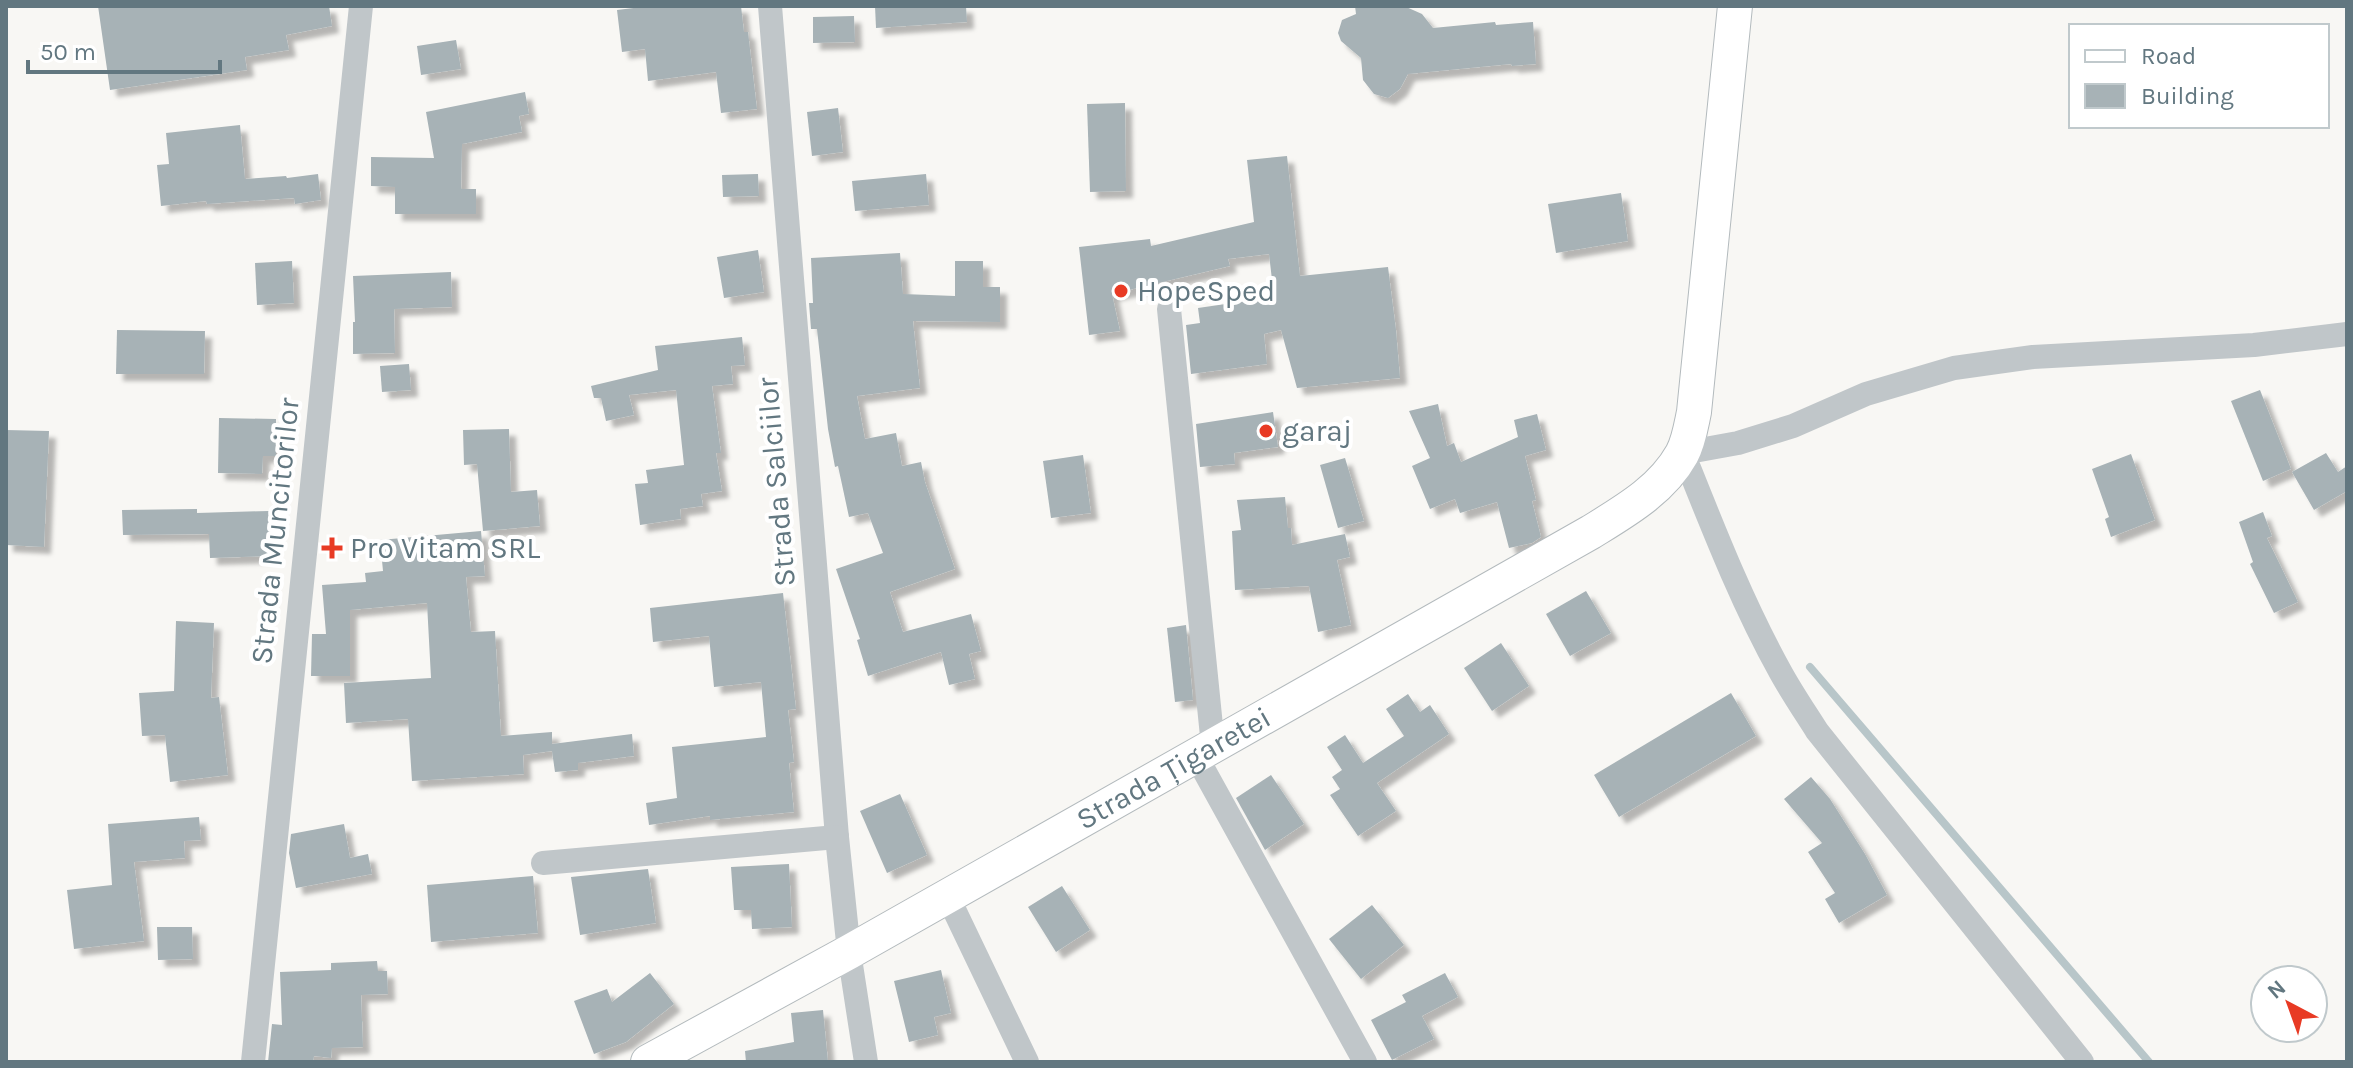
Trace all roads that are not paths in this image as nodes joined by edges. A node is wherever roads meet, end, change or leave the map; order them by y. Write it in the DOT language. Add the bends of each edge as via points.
graph roads {
  1 [pos="361,6"];
  2 [pos="770,6"];
  3 [pos="1735,6"];
  4 [pos="1169,309"];
  5 [pos="2347,334"];
  6 [pos="1683,453"];
  7 [pos="1205,751"];
  8 [pos="837,837"];
  9 [pos="543,863"];
  10 [pos="947,895"];
  11 [pos="849,952"];
  12 [pos="253,1062"];
  13 [pos="648,1062"];
  14 [pos="866,1062"];
  15 [pos="1027,1062"];
  16 [pos="1365,1062"];
  17 [pos="2082,1062"];
  1 -- 12 [label="street, Strada Muncitorilor"];
  2 -- 8 [label="street, Strada Salciilor"];
  3 -- 6 [label="main road" via="1694,412"];
  4 -- 7 [label="street"];
  5 -- 6 [label="street" via="2254,345 2033,357 1954,368 1866,394 1765,435"];
  6 -- 7 [label="main road, Strada Țigaretei" via="1663,480 1616,517"];
  6 -- 17 [label="street" via="1752,616 1817,731"];
  7 -- 10 [label="main road, Strada Țigaretei"];
  7 -- 16 [label="street"];
  8 -- 9 [label="street"];
  8 -- 11 [label="street, Strada Salciilor"];
  10 -- 11 [label="main road, Strada Țigaretei"];
  10 -- 15 [label="street"];
  11 -- 13 [label="main road, Strada Țigaretei"];
  11 -- 14 [label="street, Strada Salciilor"];
}
